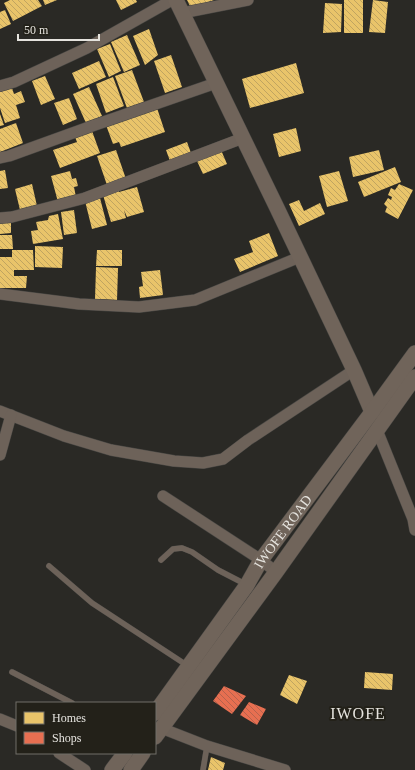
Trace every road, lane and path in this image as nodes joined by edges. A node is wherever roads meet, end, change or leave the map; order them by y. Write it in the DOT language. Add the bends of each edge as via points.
graph roads {
  1 [pos="172,0"];
  2 [pos="248,0"];
  3 [pos="179,7"];
  4 [pos="216,83"];
  5 [pos="0,86"];
  6 [pos="243,138"];
  7 [pos="0,158"];
  8 [pos="0,218"];
  9 [pos="300,257"];
  10 [pos="0,294"];
  11 [pos="415,353"];
  12 [pos="354,370"];
  13 [pos="415,377"];
  14 [pos="0,411"];
  15 [pos="372,412"];
  16 [pos="11,415"];
  17 [pos="377,430"];
  18 [pos="0,456"];
  19 [pos="163,496"];
  20 [pos="415,530"];
  21 [pos="161,560"];
  22 [pos="261,560"];
  23 [pos="49,566"];
  24 [pos="276,572"];
  25 [pos="247,585"];
  26 [pos="188,667"];
  27 [pos="12,672"];
  28 [pos="70,702"];
  29 [pos="156,712"];
  30 [pos="0,720"];
  31 [pos="16,726"];
  32 [pos="158,732"];
  33 [pos="207,746"];
  34 [pos="61,754"];
  35 [pos="124,754"];
  36 [pos="142,754"];
  37 [pos="134,769"];
  38 [pos="85,770"];
  39 [pos="112,770"];
  40 [pos="203,770"];
  41 [pos="285,770"];
  1 -- 5 [label="street" via="87,48"];
  2 -- 3 [label="street"];
  3 -- 4 [label="street"];
  4 -- 6 [label="street"];
  4 -- 7 [label="street"];
  6 -- 8 [label="street" via="85,198"];
  6 -- 9 [label="street"];
  9 -- 10 [label="street" via="195,300 181,302 139,307 79,304"];
  9 -- 12 [label="street"];
  11 -- 15 [label="street, IWOFE ROAD"];
  12 -- 15 [label="street"];
  12 -- 16 [label="street" via="223,459 203,463 174,461 111,450 64,436"];
  13 -- 17 [label="street, IWOFE ROAD"];
  14 -- 16 [label="street"];
  15 -- 22 [label="street, IWOFE ROAD"];
  16 -- 18 [label="street"];
  17 -- 20 [label="street"];
  17 -- 24 [label="street, IWOFE ROAD"];
  19 -- 22 [label="street"];
  21 -- 25 [label="lane" via="173,549 182,548"];
  22 -- 24 [label="street"];
  22 -- 25 [label="street, IWOFE ROAD"];
  23 -- 26 [label="lane" via="92,603"];
  24 -- 32 [label="street, IWOFE ROAD"];
  25 -- 26 [label="street, IWOFE ROAD"];
  26 -- 29 [label="street, IWOFE ROAD"];
  27 -- 28 [label="lane"];
  30 -- 31 [label="street"];
  32 -- 33 [label="street"];
  33 -- 40 [label="lane"];
  33 -- 41 [label="street"];
  34 -- 38 [label="street"];
  35 -- 39 [label="street"];
  36 -- 37 [label="street"];
}
